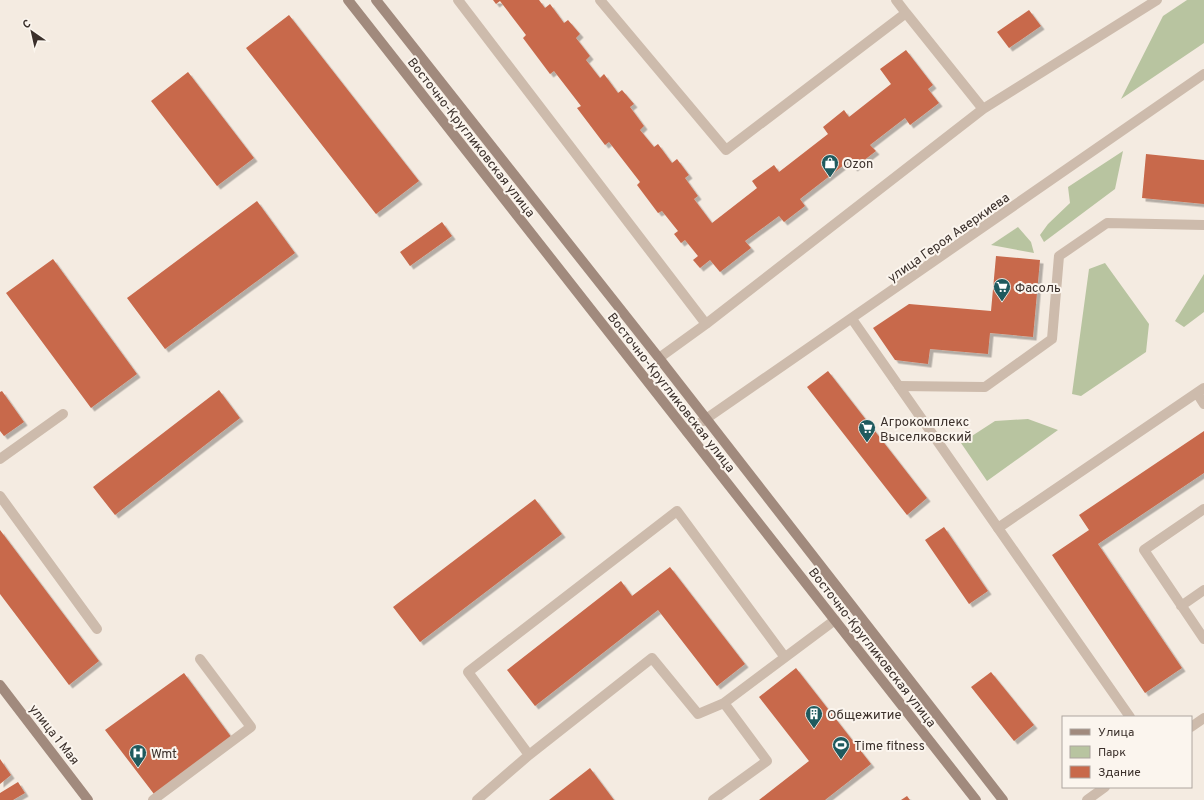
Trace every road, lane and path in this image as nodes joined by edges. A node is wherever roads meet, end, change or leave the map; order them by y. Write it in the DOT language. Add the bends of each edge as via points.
graph roads {
  1 [pos="348,0"];
  2 [pos="376,0"];
  3 [pos="458,0"];
  4 [pos="600,0"];
  5 [pos="896,0"];
  6 [pos="1157,0"];
  7 [pos="906,13"];
  8 [pos="1204,74"];
  9 [pos="983,109"];
  10 [pos="1204,225"];
  11 [pos="852,319"];
  12 [pos="706,324"];
  13 [pos="658,358"];
  14 [pos="898,386"];
  15 [pos="1200,391"];
  16 [pos="1204,404"];
  17 [pos="63,414"];
  18 [pos="704,418"];
  19 [pos="687,432"];
  20 [pos="0,459"];
  21 [pos="0,496"];
  22 [pos="1204,509"];
  23 [pos="998,528"];
  24 [pos="1204,590"];
  25 [pos="1181,606"];
  26 [pos="835,620"];
  27 [pos="97,629"];
  28 [pos="1204,640"];
  29 [pos="784,656"];
  30 [pos="200,659"];
  31 [pos="0,685"];
  32 [pos="724,703"];
  33 [pos="1129,716"];
  34 [pos="1204,718"];
  35 [pos="1192,726"];
  36 [pos="529,755"];
  37 [pos="1104,788"];
  38 [pos="84,798"];
  39 [pos="153,800"];
  40 [pos="477,800"];
  41 [pos="713,800"];
  42 [pos="976,800"];
  43 [pos="1002,800"];
  44 [pos="1087,800"];
  1 -- 19 [label="street, Восточно-Кругликовская улица"];
  2 -- 13 [label="street, Восточно-Кругликовская улица"];
  3 -- 12 [label="street"];
  4 -- 7 [label="street" via="726,150"];
  5 -- 7 [label="street"];
  6 -- 9 [label="street"];
  7 -- 9 [label="street"];
  8 -- 11 [label="street, улица Героя Аверкиева"];
  9 -- 12 [label="street"];
  10 -- 14 [label="street" via="1107,223 1059,256 1052,339 985,387"];
  11 -- 14 [label="street"];
  11 -- 18 [label="street, улица Героя Аверкиева"];
  12 -- 13 [label="street"];
  13 -- 18 [label="street, Восточно-Кругликовская улица"];
  14 -- 23 [label="street"];
  15 -- 16 [label="street"];
  15 -- 23 [label="street"];
  17 -- 20 [label="street"];
  18 -- 19 [label="street, улица Героя Аверкиева"];
  18 -- 43 [label="street, Восточно-Кругликовская улица"];
  19 -- 26 [label="street, Восточно-Кругликовская улица"];
  21 -- 27 [label="street"];
  22 -- 25 [label="street" via="1144,550"];
  23 -- 33 [label="street"];
  24 -- 25 [label="street"];
  25 -- 28 [label="street"];
  26 -- 29 [label="street"];
  26 -- 42 [label="street, Восточно-Кругликовская улица"];
  29 -- 32 [label="street"];
  29 -- 36 [label="street" via="677,511 468,672"];
  30 -- 39 [label="street" via="251,727"];
  31 -- 38 [label="street, улица 1 Мая"];
  32 -- 36 [label="street" via="698,714 652,658"];
  32 -- 41 [label="street" via="767,761"];
  34 -- 35 [label="street"];
  36 -- 40 [label="street"];
  37 -- 44 [label="street"];
}
